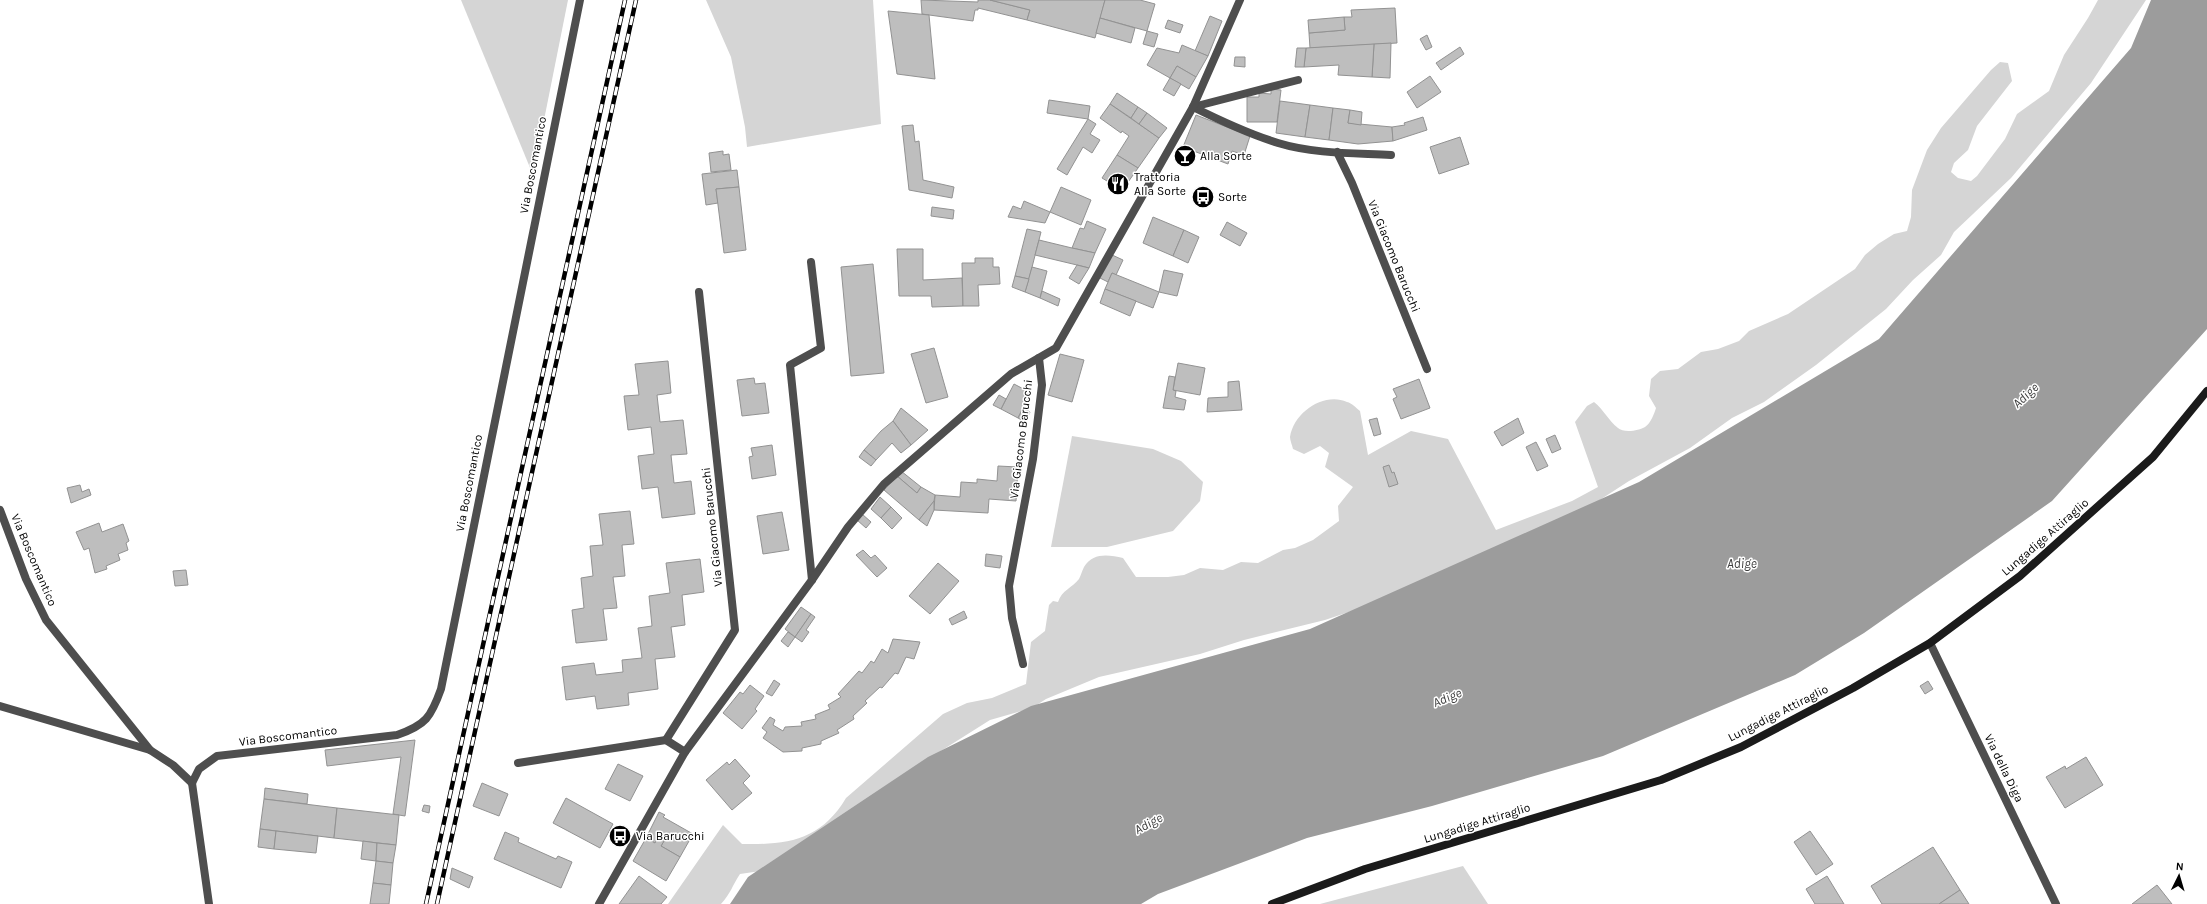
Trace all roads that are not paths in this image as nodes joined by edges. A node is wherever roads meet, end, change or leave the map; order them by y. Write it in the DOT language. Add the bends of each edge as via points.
graph roads {
  1 [pos="580,0"];
  2 [pos="1240,0"];
  3 [pos="1298,80"];
  4 [pos="1194,107"];
  5 [pos="1337,152"];
  6 [pos="1392,155"];
  7 [pos="812,262"];
  8 [pos="699,292"];
  9 [pos="1039,358"];
  10 [pos="1427,369"];
  11 [pos="2207,390"];
  12 [pos="0,510"];
  13 [pos="812,580"];
  14 [pos="1930,642"];
  15 [pos="1024,664"];
  16 [pos="0,706"];
  17 [pos="666,740"];
  18 [pos="150,750"];
  19 [pos="685,752"];
  20 [pos="518,763"];
  21 [pos="192,783"];
  22 [pos="209,904"];
  23 [pos="599,904"];
  24 [pos="1272,904"];
  25 [pos="2056,904"];
  1 -- 21 [label="street, Via Boscomantico" via="441,689 432,713 415,729 397,735 218,756 199,768"];
  2 -- 4 [label="street, Via Giacomo Barucchi"];
  3 -- 4 [label="street"];
  4 -- 5 [label="street" via="1237,128 1280,143"];
  4 -- 9 [label="street, Via Giacomo Barucchi" via="1056,348"];
  5 -- 6 [label="street"];
  5 -- 10 [label="street, Via Giacomo Barucchi"];
  7 -- 13 [label="street" via="821,348 790,365"];
  8 -- 17 [label="street, Via Giacomo Barucchi" via="735,630"];
  9 -- 13 [label="street, Via Giacomo Barucchi" via="1011,374 884,484 848,527"];
  9 -- 15 [label="street, Via Giacomo Barucchi" via="1042,385 1034,452 1009,586 1012,618"];
  11 -- 14 [label="street, Lungadige Attiraglio" via="2153,457 2020,576"];
  12 -- 18 [label="street, Via Boscomantico" via="26,579 46,620"];
  13 -- 19 [label="street, Via Giacomo Barucchi"];
  14 -- 24 [label="street, Lungadige Attiraglio" via="1853,688 1741,747 1661,780 1365,869"];
  14 -- 25 [label="street, Via della Diga"];
  16 -- 18 [label="street, Via Boscomantico"];
  17 -- 19 [label="street"];
  17 -- 20 [label="street"];
  18 -- 21 [label="street, Via Boscomantico" via="173,765"];
  19 -- 23 [label="street, Via Giacomo Barucchi"];
  21 -- 22 [label="street"];
}
